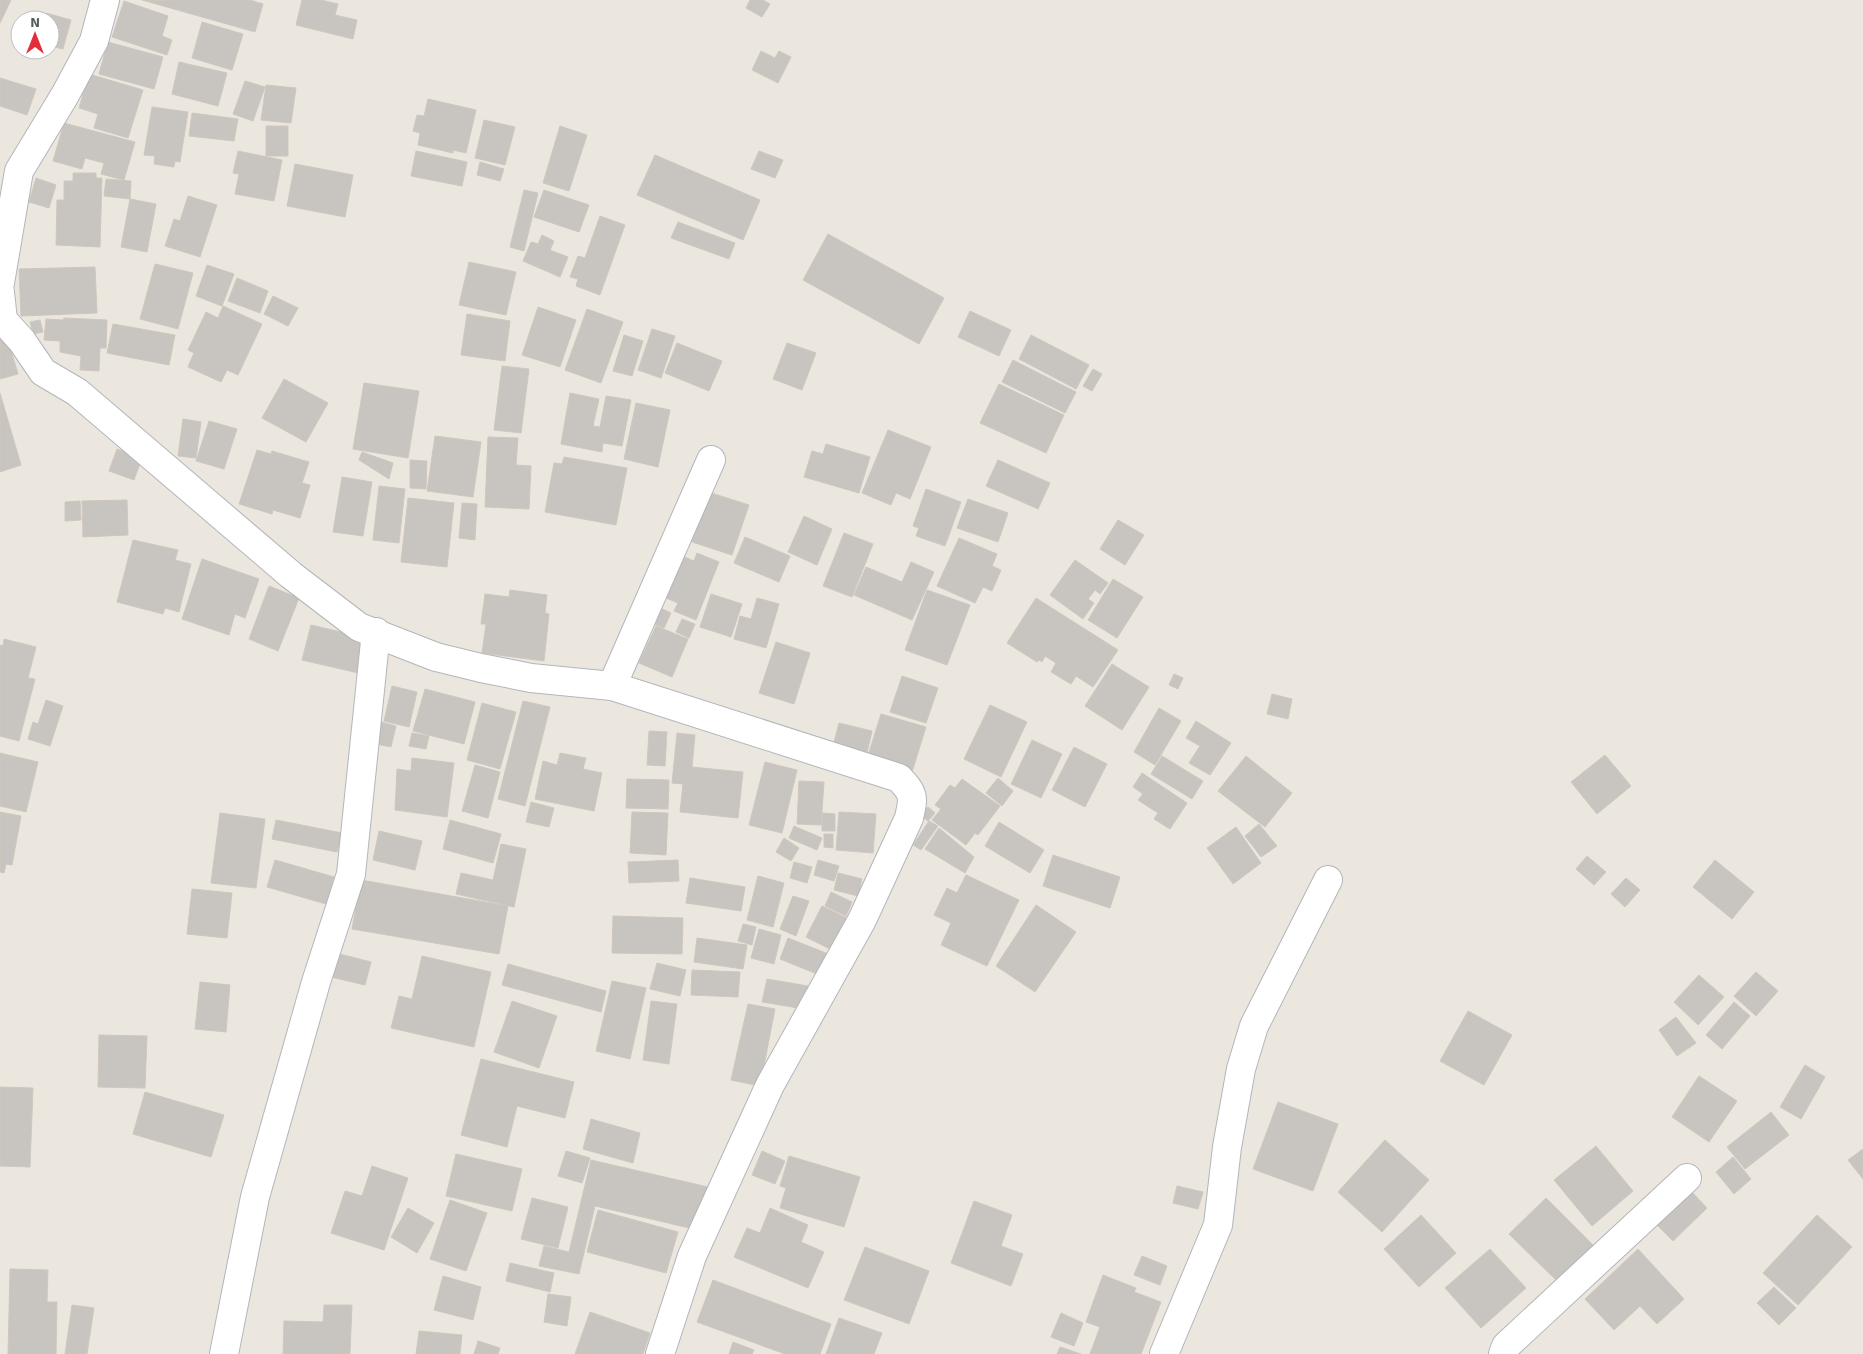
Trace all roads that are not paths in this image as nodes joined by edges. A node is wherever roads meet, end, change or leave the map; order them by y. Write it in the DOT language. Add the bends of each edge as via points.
graph roads {
  1 [pos="105,0"];
  2 [pos="0,284"];
  3 [pos="0,292"];
  4 [pos="711,460"];
  5 [pos="376,632"];
  6 [pos="612,686"];
  7 [pos="1328,880"];
  8 [pos="1687,1178"];
  9 [pos="224,1354"];
  10 [pos="660,1354"];
  11 [pos="1164,1354"];
  12 [pos="1503,1354"];
  1 -- 2 [label="street" via="94,41 19,171"];
  3 -- 5 [label="street" via="3,320 43,372 77,392 291,575 360,627"];
  4 -- 6 [label="street"];
  5 -- 6 [label="street" via="436,657 481,668 531,678"];
  5 -- 9 [label="street" via="351,874 316,982 255,1198"];
  6 -- 10 [label="street" via="899,778 912,791 913,800 909,818 862,920 770,1085 692,1256"];
  7 -- 11 [label="street" via="1254,1026 1241,1069 1227,1146 1218,1225"];
  8 -- 12 [label="street" via="1506,1346"];
}
